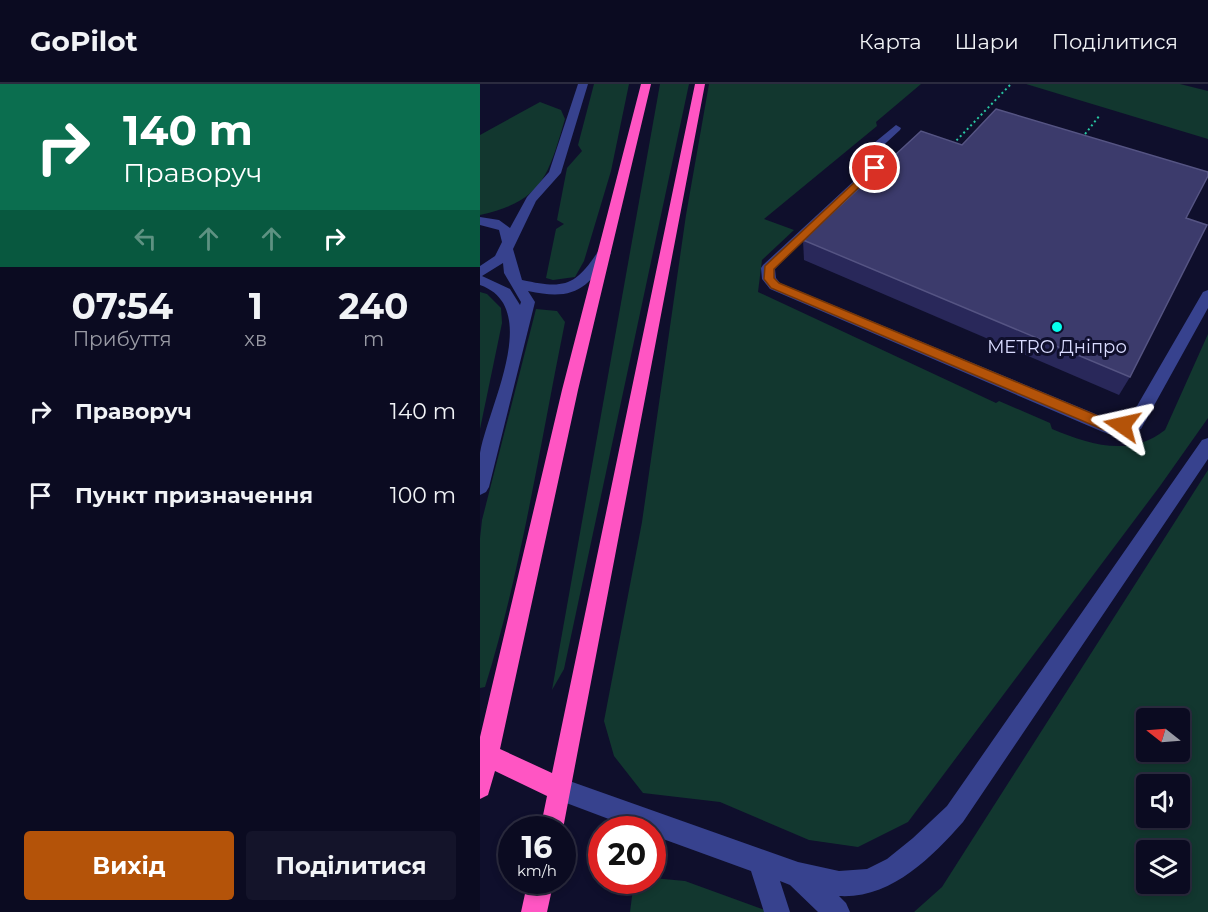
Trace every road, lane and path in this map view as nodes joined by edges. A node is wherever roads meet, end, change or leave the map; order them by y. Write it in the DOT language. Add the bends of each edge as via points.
graph roads {
  1 [pos="583,84"];
  2 [pos="646,84"];
  3 [pos="700,84"];
  4 [pos="1011,84"];
  5 [pos="1100,115"];
  6 [pos="896,128"];
  7 [pos="1080,140"];
  8 [pos="950,146"];
  9 [pos="531,200"];
  10 [pos="480,220"];
  11 [pos="509,245"];
  12 [pos="607,249"];
  13 [pos="480,272"];
  14 [pos="480,280"];
  15 [pos="520,284"];
  16 [pos="1208,294"];
  17 [pos="519,333"];
  18 [pos="1208,446"];
  19 [pos="480,487"];
  20 [pos="484,750"];
  21 [pos="480,787"];
  22 [pos="561,790"];
  23 [pos="555,816"];
  24 [pos="761,862"];
  25 [pos="798,875"];
  26 [pos="538,894"];
  27 [pos="534,912"];
  28 [pos="777,912"];
  29 [pos="837,912"];
  1 -- 9 [label="street" via="555,173"];
  2 -- 12 [label="highway"];
  3 -- 22 [label="highway"];
  4 -- 8 [label="path"];
  5 -- 7 [label="path"];
  6 -- 16 [label="street" via="869,152 875,168 768,268 769,279 775,286 1109,427 1135,424"];
  9 -- 10 [label="street"];
  9 -- 11 [label="street"];
  10 -- 11 [label="street" via="507,231"];
  11 -- 13 [label="street" via="499,260"];
  11 -- 15 [label="street" via="512,273"];
  12 -- 15 [label="street" via="589,278 578,286 553,291"];
  12 -- 20 [label="highway"];
  14 -- 17 [label="street" via="508,294 514,304"];
  15 -- 17 [label="street" via="528,302"];
  17 -- 19 [label="street"];
  18 -- 25 [label="street" via="955,814 926,844 876,878 855,884"];
  20 -- 21 [label="highway"];
  20 -- 22 [label="highway"];
  22 -- 23 [label="highway"];
  22 -- 24 [label="street"];
  24 -- 25 [label="street"];
  24 -- 28 [label="street"];
  25 -- 29 [label="street"];
  26 -- 27 [label="highway"];
}
